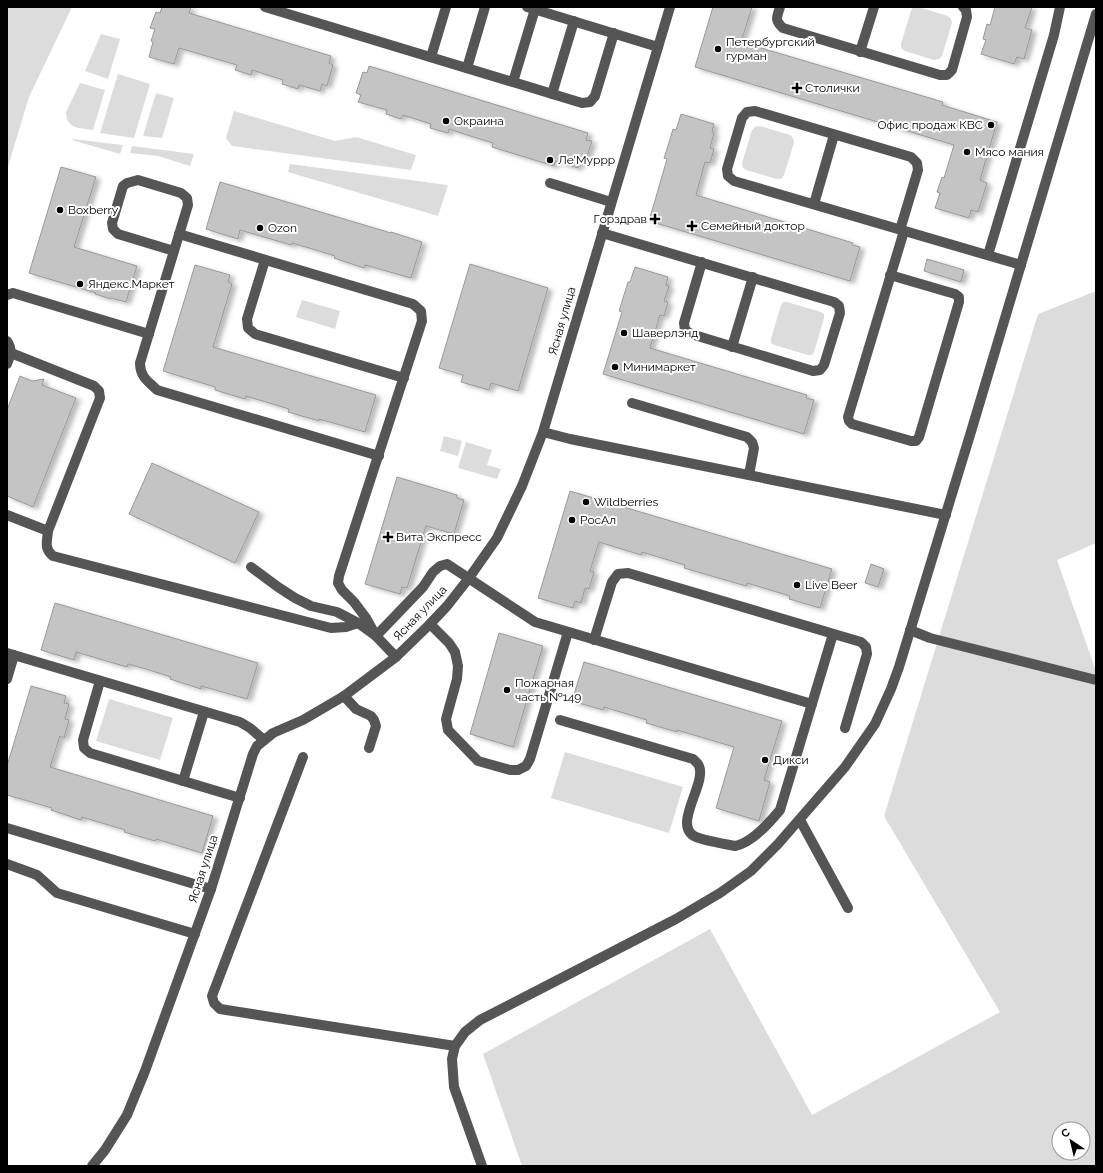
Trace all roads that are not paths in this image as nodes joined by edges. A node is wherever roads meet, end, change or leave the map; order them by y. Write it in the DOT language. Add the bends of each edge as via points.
graph roads {
  1 [pos="265,7"];
  2 [pos="446,7"];
  3 [pos="485,7"];
  4 [pos="670,7"];
  5 [pos="780,7"];
  6 [pos="874,7"];
  7 [pos="963,7"];
  8 [pos="1060,7"];
  9 [pos="531,8"];
  10 [pos="1096,14"];
  11 [pos="574,21"];
  12 [pos="614,33"];
  13 [pos="658,47"];
  14 [pos="860,52"];
  15 [pos="431,57"];
  16 [pos="467,68"];
  17 [pos="513,82"];
  18 [pos="552,94"];
  19 [pos="834,134"];
  20 [pos="550,183"];
  21 [pos="611,202"];
  22 [pos="814,204"];
  23 [pos="902,230"];
  24 [pos="602,233"];
  25 [pos="179,234"];
  26 [pos="174,251"];
  27 [pos="988,255"];
  28 [pos="265,260"];
  29 [pos="702,262"];
  30 [pos="1021,265"];
  31 [pos="890,275"];
  32 [pos="753,278"];
  33 [pos="7,295"];
  34 [pos="149,334"];
  35 [pos="7,341"];
  36 [pos="732,347"];
  37 [pos="11,353"];
  38 [pos="7,364"];
  39 [pos="404,378"];
  40 [pos="632,403"];
  41 [pos="543,432"];
  42 [pos="379,456"];
  43 [pos="748,475"];
  44 [pos="7,515"];
  45 [pos="946,515"];
  46 [pos="48,531"];
  47 [pos="251,567"];
  48 [pos="469,578"];
  49 [pos="358,623"];
  50 [pos="430,624"];
  51 [pos="910,630"];
  52 [pos="568,632"];
  53 [pos="833,634"];
  54 [pos="376,636"];
  55 [pos="594,640"];
  56 [pos="11,654"];
  57 [pos="396,657"];
  58 [pos="7,679"];
  59 [pos="1096,680"];
  60 [pos="100,681"];
  61 [pos="344,696"];
  62 [pos="812,704"];
  63 [pos="204,712"];
  64 [pos="560,720"];
  65 [pos="845,728"];
  66 [pos="264,740"];
  67 [pos="369,748"];
  68 [pos="303,756"];
  69 [pos="183,781"];
  70 [pos="240,798"];
  71 [pos="800,820"];
  72 [pos="7,828"];
  73 [pos="7,864"];
  74 [pos="211,889"];
  75 [pos="848,908"];
  76 [pos="194,934"];
  77 [pos="455,1046"];
  78 [pos="92,1166"];
  79 [pos="482,1166"];
  1 -- 15 [label="street"];
  2 -- 15 [label="street"];
  3 -- 16 [label="street"];
  4 -- 13 [label="street, Ясная улица"];
  5 -- 14 [label="street" via="777,18 778,24 783,28"];
  6 -- 14 [label="street"];
  7 -- 14 [label="street" via="967,17 952,70 947,75 940,76"];
  8 -- 27 [label="street" via="1054,35"];
  9 -- 11 [label="street"];
  9 -- 17 [label="street"];
  10 -- 30 [label="street"];
  11 -- 12 [label="street"];
  11 -- 18 [label="street"];
  12 -- 13 [label="street"];
  12 -- 18 [label="street" via="595,96 590,102 582,103"];
  13 -- 21 [label="street, Ясная улица"];
  15 -- 16 [label="street"];
  16 -- 17 [label="street"];
  17 -- 18 [label="street"];
  19 -- 22 [label="street"];
  19 -- 22 [label="street" via="755,111 748,112 742,118 727,168 728,176 734,181"];
  19 -- 23 [label="street" via="911,158 917,163 918,170"];
  20 -- 21 [label="street"];
  21 -- 24 [label="street, Ясная улица"];
  22 -- 23 [label="street"];
  23 -- 27 [label="street"];
  23 -- 31 [label="street"];
  24 -- 29 [label="street"];
  24 -- 41 [label="street, Ясная улица"];
  25 -- 26 [label="street"];
  25 -- 26 [label="street" via="188,205 187,198 181,193 138,180 123,186 112,223 113,229 118,234"];
  25 -- 28 [label="street"];
  26 -- 34 [label="street"];
  27 -- 30 [label="street"];
  28 -- 39 [label="street" via="413,304 421,311 422,321"];
  28 -- 39 [label="street" via="247,319 248,328 255,334"];
  29 -- 32 [label="street"];
  29 -- 36 [label="street" via="684,323 685,330 690,334"];
  30 -- 45 [label="street"];
  31 -- 31 [label="street" via="959,297 919,437 911,442 852,424 848,417"];
  32 -- 36 [label="street"];
  32 -- 36 [label="street" via="834,302 839,306 840,313 824,365 820,370 813,371"];
  33 -- 34 [label="street" via="13,294"];
  34 -- 42 [label="street" via="140,370 157,390"];
  35 -- 37 [label="street"];
  37 -- 38 [label="street"];
  37 -- 46 [label="street" via="99,390 100,398"];
  39 -- 42 [label="street"];
  40 -- 43 [label="street" via="747,437 754,448"];
  41 -- 43 [label="street"];
  41 -- 48 [label="street, Ясная улица" via="522,486 497,538"];
  42 -- 54 [label="street" via="338,583 366,618"];
  43 -- 45 [label="street"];
  44 -- 46 [label="street"];
  45 -- 51 [label="street"];
  46 -- 49 [label="street" via="47,546 53,556 331,628"];
  47 -- 49 [label="street" via="295,598 311,606 337,612"];
  48 -- 50 [label="street, Ясная улица"];
  48 -- 52 [label="street" via="535,622"];
  48 -- 54 [label="street" via="448,564 440,566"];
  49 -- 54 [label="street"];
  50 -- 52 [label="street" via="449,643 455,652 458,666 446,719 448,730 478,761 510,770 526,766 530,759"];
  50 -- 57 [label="street, Ясная улица"];
  51 -- 59 [label="street" via="930,638"];
  51 -- 71 [label="street" via="891,689 875,724 845,767"];
  52 -- 55 [label="street"];
  53 -- 55 [label="street" via="628,573 618,574 612,582"];
  53 -- 62 [label="street"];
  53 -- 65 [label="street" via="860,642 866,647 867,654"];
  54 -- 57 [label="street"];
  55 -- 62 [label="street"];
  56 -- 58 [label="street"];
  56 -- 60 [label="street"];
  57 -- 61 [label="street, Ясная улица"];
  60 -- 63 [label="street"];
  60 -- 69 [label="street" via="83,740 84,748 90,753"];
  61 -- 66 [label="street, Ясная улица"];
  61 -- 67 [label="street" via="351,706 374,720 376,726"];
  62 -- 64 [label="street" via="780,810 765,827 742,845 736,846 695,837 688,830 687,821 701,774 699,765 693,759"];
  63 -- 66 [label="street" via="240,722"];
  63 -- 69 [label="street"];
  66 -- 70 [label="street, Ясная улица" via="253,754"];
  68 -- 77 [label="street" via="212,996 214,1003 220,1009"];
  69 -- 70 [label="street"];
  70 -- 74 [label="street, Ясная улица"];
  71 -- 75 [label="street"];
  71 -- 77 [label="street" via="752,871 720,893 676,919 480,1020"];
  72 -- 74 [label="street"];
  73 -- 76 [label="street" via="37,875 57,893"];
  74 -- 76 [label="street, Ясная улица"];
  76 -- 78 [label="street, Ясная улица" via="127,1115 106,1150"];
  77 -- 79 [label="street" via="452,1059 454,1087"];
}
